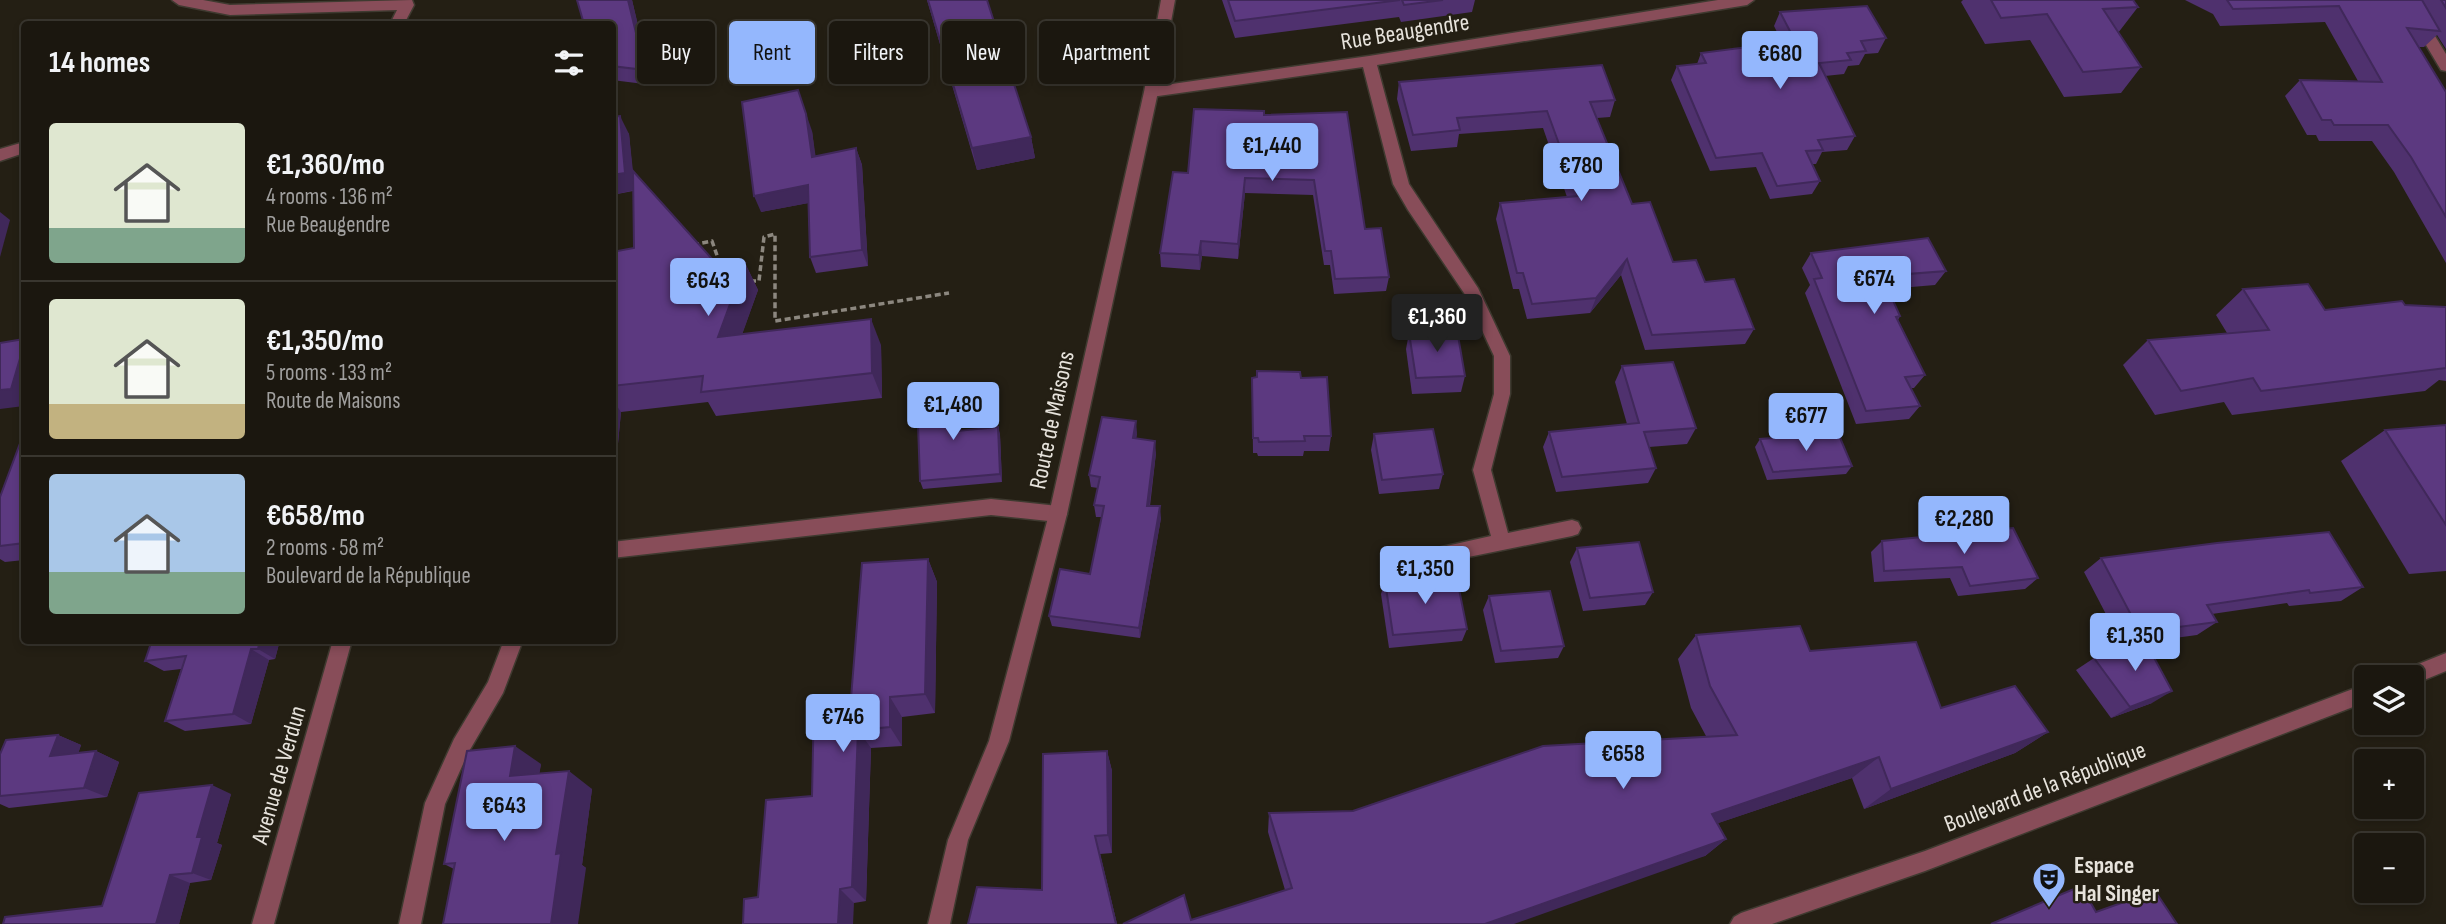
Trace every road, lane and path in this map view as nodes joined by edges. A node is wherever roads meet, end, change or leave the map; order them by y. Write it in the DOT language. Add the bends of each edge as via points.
graph roads {
  1 [pos="179,0"];
  2 [pos="1168,0"];
  3 [pos="1747,0"];
  4 [pos="2406,0"];
  5 [pos="406,3"];
  6 [pos="398,21"];
  7 [pos="1368,61"];
  8 [pos="2446,66"];
  9 [pos="1152,92"];
  10 [pos="21,149"];
  11 [pos="0,155"];
  12 [pos="687,246"];
  13 [pos="724,271"];
  14 [pos="740,282"];
  15 [pos="949,293"];
  16 [pos="1058,514"];
  17 [pos="1572,528"];
  18 [pos="1501,541"];
  19 [pos="616,550"];
  20 [pos="1439,555"];
  21 [pos="342,644"];
  22 [pos="512,644"];
  23 [pos="2446,663"];
  24 [pos="2424,671"];
  25 [pos="2354,698"];
  26 [pos="263,924"];
  27 [pos="410,924"];
  28 [pos="939,924"];
  29 [pos="1741,924"];
  1 -- 5 [label="street" via="230,10"];
  2 -- 9 [label="street, Route de Maisons"];
  3 -- 7 [label="street, Rue Beaugendre"];
  4 -- 8 [label="street"];
  5 -- 6 [label="street"];
  7 -- 9 [label="street, Rue Beaugendre"];
  7 -- 18 [label="street" via="1401,184 1472,293 1502,356 1502,394 1482,470"];
  9 -- 16 [label="street, Route de Maisons"];
  10 -- 11 [label="street"];
  12 -- 13 [label="path" via="712,242"];
  14 -- 15 [label="path" via="760,281 764,237 775,234 775,321"];
  16 -- 19 [label="street" via="991,507"];
  16 -- 28 [label="street, Route de Maisons" via="999,741 958,841"];
  17 -- 18 [label="street"];
  18 -- 20 [label="street"];
  21 -- 26 [label="street, Avenue de Verdun"];
  22 -- 27 [label="street" via="496,687 461,746 435,803"];
  23 -- 24 [label="street"];
  25 -- 29 [label="street, Boulevard de la République" via="1925,861"];
}
